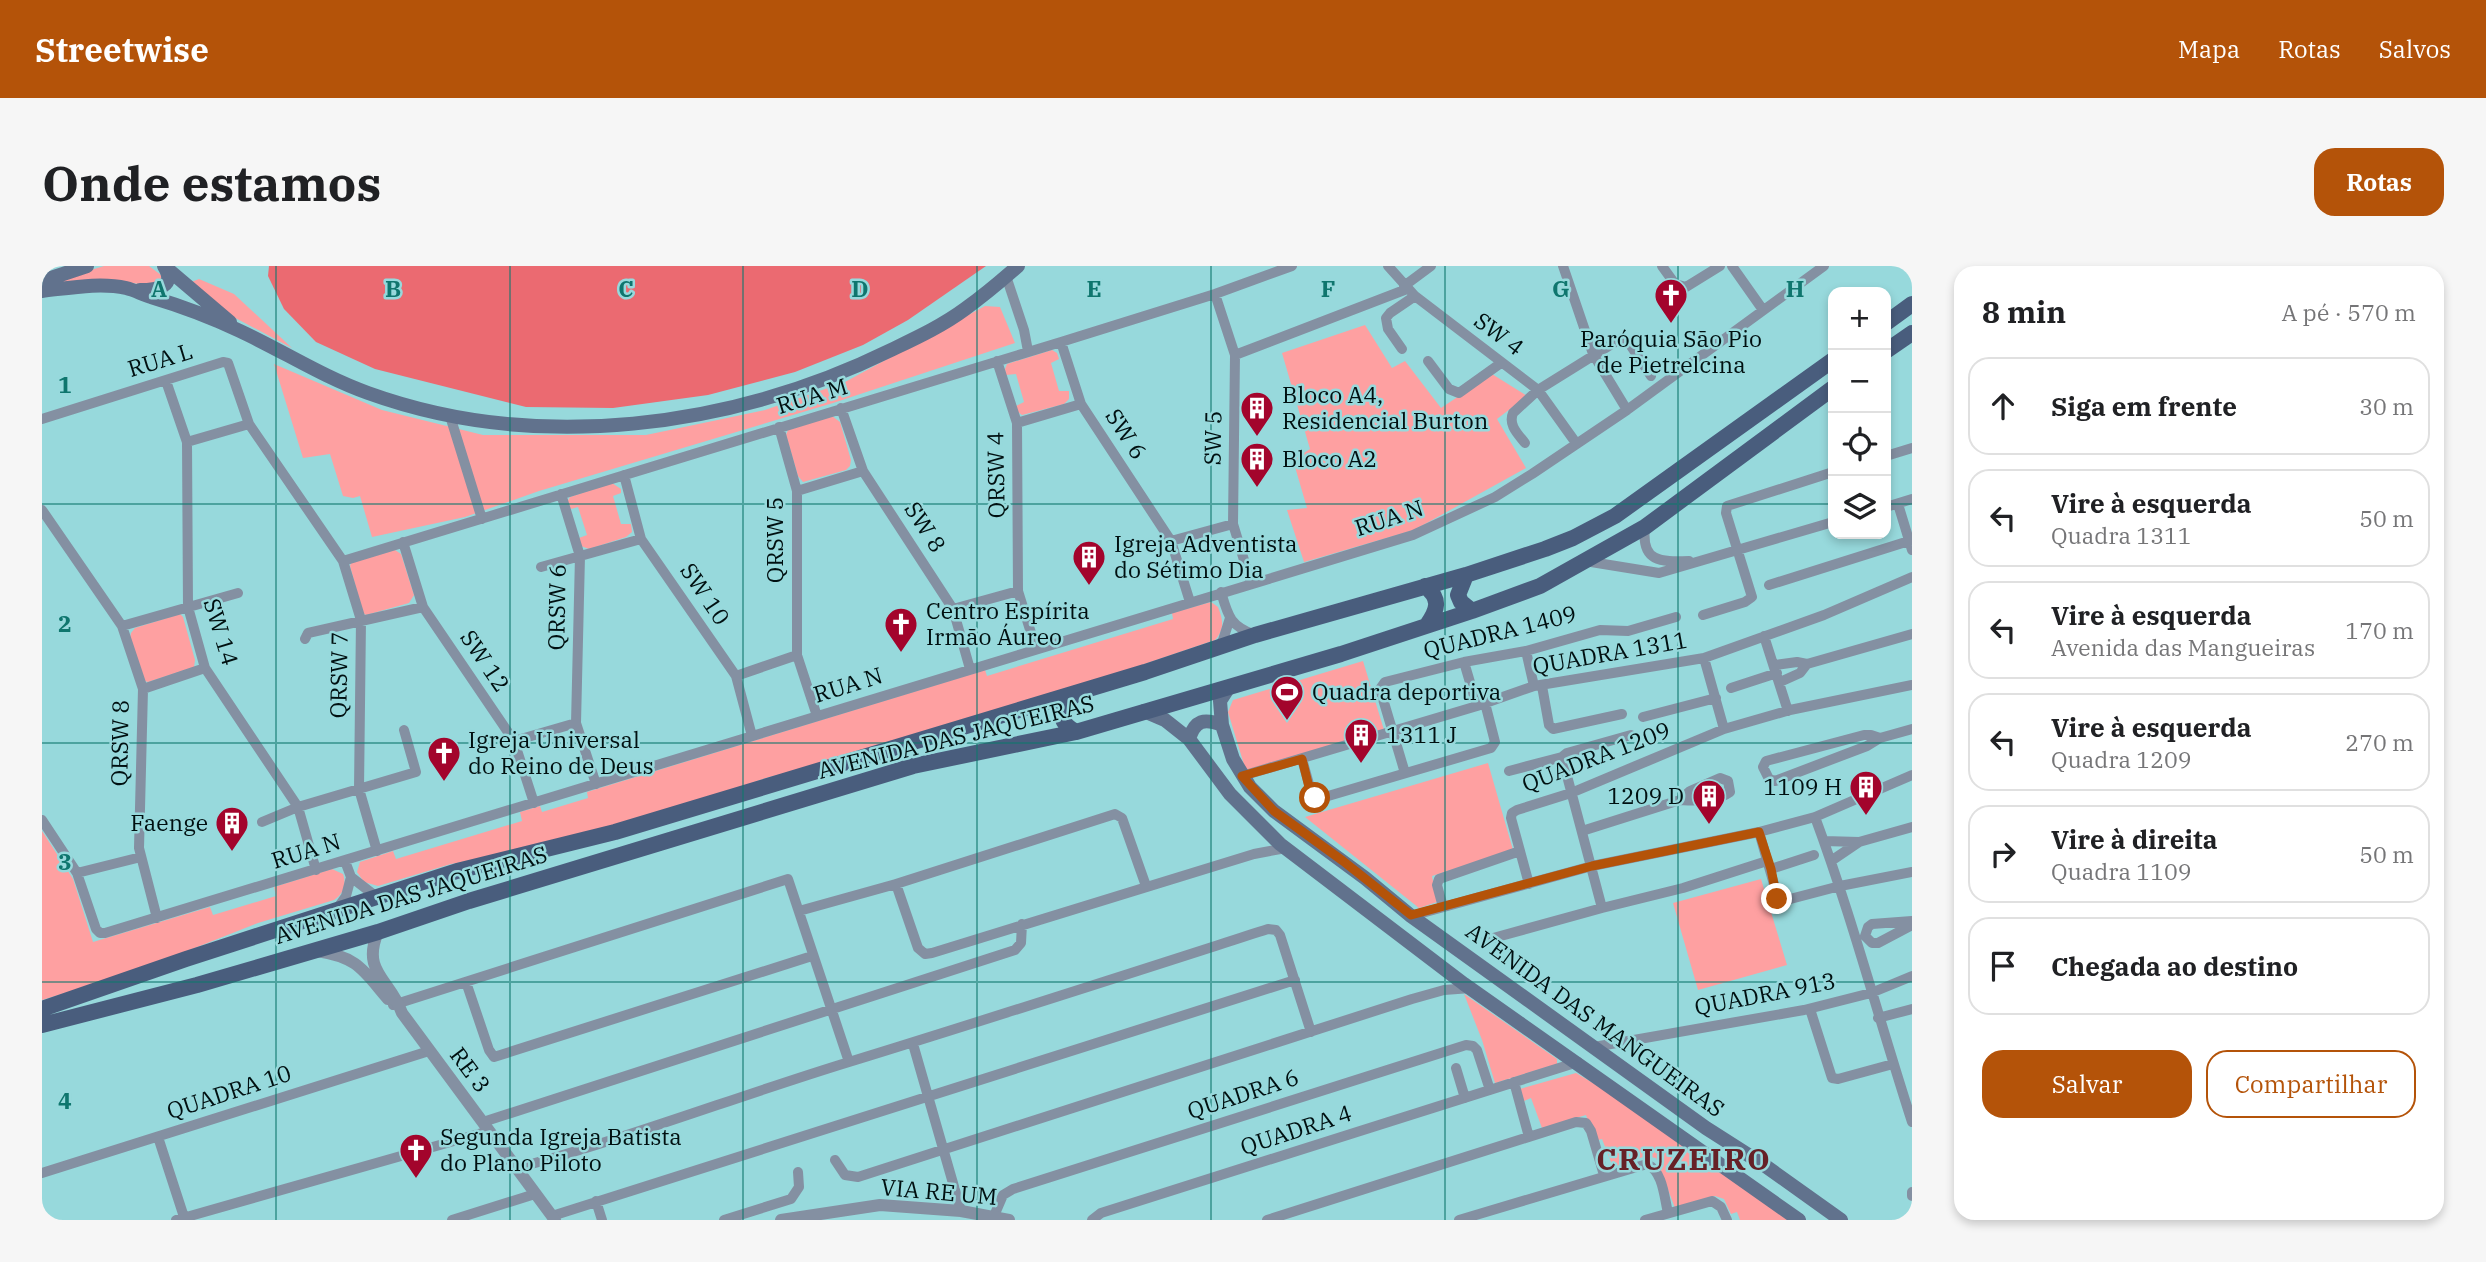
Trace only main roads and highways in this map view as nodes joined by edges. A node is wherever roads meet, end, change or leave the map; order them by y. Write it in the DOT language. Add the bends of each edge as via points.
graph roads {
  1 [pos="164,266"];
  2 [pos="1018,266"];
  3 [pos="82,267"];
  4 [pos="42,281"];
  5 [pos="125,288"];
  6 [pos="42,291"];
  7 [pos="1912,304"];
  8 [pos="1891,319"];
  9 [pos="239,330"];
  10 [pos="1912,332"];
  11 [pos="1887,350"];
  12 [pos="1828,364"];
  13 [pos="1828,392"];
  14 [pos="1741,426"];
  15 [pos="1754,444"];
  16 [pos="1681,470"];
  17 [pos="1693,493"];
  18 [pos="1466,575"];
  19 [pos="1425,586"];
  20 [pos="1472,611"];
  21 [pos="1427,625"];
  22 [pos="1229,687"];
  23 [pos="1076,693"];
  24 [pos="1144,711"];
  25 [pos="1222,725"];
  26 [pos="1076,732"];
  27 [pos="1189,739"];
  28 [pos="1274,811"];
  29 [pos="1258,824"];
  30 [pos="1343,861"];
  31 [pos="457,870"];
  32 [pos="1328,878"];
  33 [pos="1365,878"];
  34 [pos="1351,896"];
  35 [pos="469,901"];
  36 [pos="216,950"];
  37 [pos="218,978"];
  38 [pos="42,1009"];
  39 [pos="1541,1009"];
  40 [pos="42,1025"];
  41 [pos="1527,1028"];
  42 [pos="1747,1155"];
  43 [pos="1764,1166"];
  44 [pos="1735,1174"];
  45 [pos="1748,1184"];
  46 [pos="1799,1220"];
  47 [pos="1841,1220"];
  1 -- 5 [label="main road" via="167,282 160,289"];
  1 -- 9 [label="main road"];
  2 -- 9 [label="main road" via="964,310 928,332 800,388 698,416 594,426 450,416 368,393"];
  3 -- 4 [label="main road"];
  5 -- 6 [label="main road"];
  5 -- 9 [label="main road"];
  7 -- 8 [label="main road"];
  10 -- 11 [label="main road"];
  12 -- 14 [label="main road"];
  13 -- 15 [label="main road, AVENIDA DAS JAQUEIRAS"];
  14 -- 15 [label="main road" via="1752,433"];
  14 -- 16 [label="main road"];
  15 -- 17 [label="main road, AVENIDA DAS JAQUEIRAS"];
  16 -- 17 [label="main road" via="1681,484"];
  16 -- 18 [label="main road, AVENIDA DAS JAQUEIRAS" via="1615,516 1573,538"];
  17 -- 20 [label="main road, AVENIDA DAS JAQUEIRAS" via="1645,527 1540,586"];
  18 -- 19 [label="main road, AVENIDA DAS JAQUEIRAS"];
  18 -- 20 [label="main road" via="1458,595"];
  19 -- 21 [label="main road" via="1437,601"];
  19 -- 23 [label="main road, AVENIDA DAS JAQUEIRAS"];
  20 -- 21 [label="main road, AVENIDA DAS JAQUEIRAS"];
  21 -- 22 [label="main road, AVENIDA DAS JAQUEIRAS"];
  22 -- 24 [label="main road, AVENIDA DAS JAQUEIRAS"];
  22 -- 25 [label="main road, AVENIDA DAS MANGUEIRAS" via="1220,701"];
  23 -- 26 [label="main road" via="1063,708 1062,719"];
  23 -- 31 [label="main road, AVENIDA DAS JAQUEIRAS" via="615,832"];
  24 -- 26 [label="main road, AVENIDA DAS JAQUEIRAS"];
  24 -- 27 [label="main road, AVENIDA DAS MANGUEIRAS"];
  25 -- 27 [label="main road" via="1210,721 1195,724"];
  25 -- 28 [label="main road, AVENIDA DAS MANGUEIRAS" via="1242,776"];
  26 -- 35 [label="main road, AVENIDA DAS JAQUEIRAS" via="913,766"];
  27 -- 29 [label="main road, AVENIDA DAS MANGUEIRAS"];
  28 -- 29 [label="main road"];
  28 -- 30 [label="main road, AVENIDA DAS MANGUEIRAS"];
  29 -- 32 [label="main road, AVENIDA DAS MANGUEIRAS"];
  30 -- 32 [label="main road"];
  30 -- 33 [label="main road, AVENIDA DAS MANGUEIRAS"];
  31 -- 35 [label="main road" via="473,887"];
  31 -- 36 [label="main road, AVENIDA DAS JAQUEIRAS"];
  32 -- 34 [label="main road, AVENIDA DAS MANGUEIRAS"];
  33 -- 34 [label="main road" via="1355,884"];
  33 -- 39 [label="main road, AVENIDA DAS MANGUEIRAS"];
  34 -- 41 [label="main road, AVENIDA DAS MANGUEIRAS"];
  35 -- 37 [label="main road, AVENIDA DAS JAQUEIRAS"];
  36 -- 37 [label="main road" via="208,966"];
  36 -- 38 [label="main road, AVENIDA DAS JAQUEIRAS"];
  37 -- 40 [label="main road, AVENIDA DAS JAQUEIRAS"];
  39 -- 41 [label="main road" via="1529,1017"];
  39 -- 42 [label="main road, AVENIDA DAS MANGUEIRAS"];
  41 -- 44 [label="main road, AVENIDA DAS MANGUEIRAS"];
  42 -- 43 [label="main road, AVENIDA DAS MANGUEIRAS"];
  42 -- 44 [label="main road"];
  43 -- 45 [label="main road"];
  43 -- 47 [label="main road, AVENIDA DAS MANGUEIRAS"];
  44 -- 45 [label="main road, AVENIDA DAS MANGUEIRAS"];
  45 -- 46 [label="main road, AVENIDA DAS MANGUEIRAS"];
}
